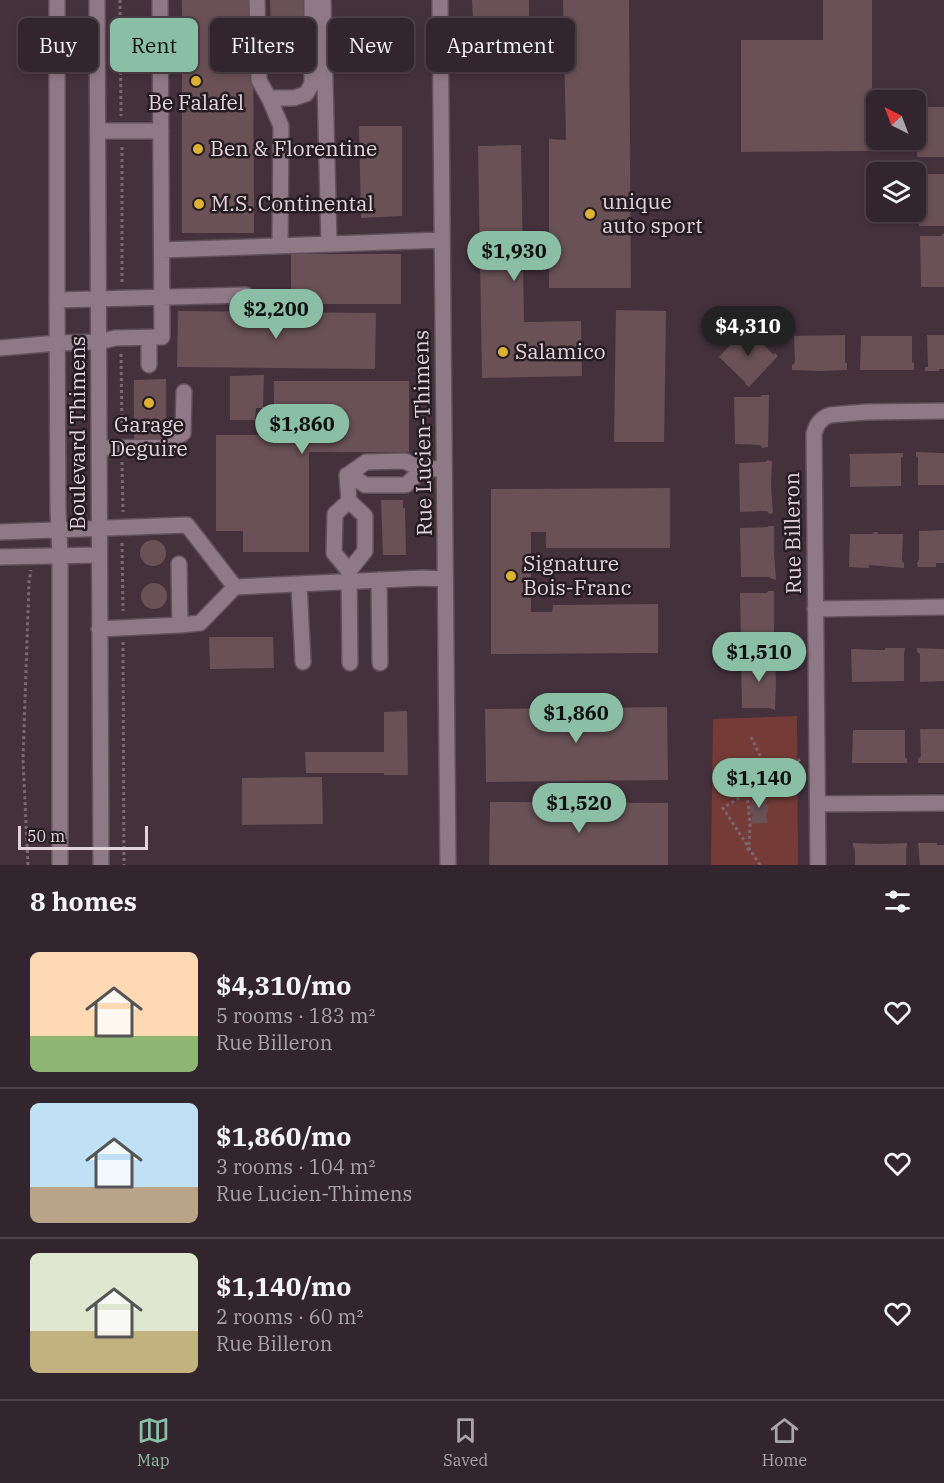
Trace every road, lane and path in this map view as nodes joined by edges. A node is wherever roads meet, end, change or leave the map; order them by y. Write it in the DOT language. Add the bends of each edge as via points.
graph roads {
  1 [pos="57,0"];
  2 [pos="97,0"];
  3 [pos="120,0"];
  4 [pos="160,0"];
  5 [pos="257,0"];
  6 [pos="312,0"];
  7 [pos="323,0"];
  8 [pos="440,0"];
  9 [pos="269,98"];
  10 [pos="121,115"];
  11 [pos="98,131"];
  12 [pos="161,131"];
  13 [pos="122,145"];
  14 [pos="442,240"];
  15 [pos="329,244"];
  16 [pos="280,246"];
  17 [pos="162,250"];
  18 [pos="122,285"];
  19 [pos="246,295"];
  20 [pos="162,298"];
  21 [pos="99,299"];
  22 [pos="57,300"];
  23 [pos="149,338"];
  24 [pos="99,342"];
  25 [pos="57,344"];
  26 [pos="121,345"];
  27 [pos="0,348"];
  28 [pos="149,365"];
  29 [pos="184,392"];
  30 [pos="944,411"];
  31 [pos="122,437"];
  32 [pos="99,448"];
  33 [pos="122,459"];
  34 [pos="444,468"];
  35 [pos="422,470"];
  36 [pos="349,474"];
  37 [pos="349,501"];
  38 [pos="123,514"];
  39 [pos="99,528"];
  40 [pos="59,530"];
  41 [pos="0,532"];
  42 [pos="122,545"];
  43 [pos="99,555"];
  44 [pos="60,556"];
  45 [pos="0,557"];
  46 [pos="179,564"];
  47 [pos="349,576"];
  48 [pos="445,579"];
  49 [pos="379,580"];
  50 [pos="29,582"];
  51 [pos="299,584"];
  52 [pos="235,586"];
  53 [pos="944,607"];
  54 [pos="815,609"];
  55 [pos="123,614"];
  56 [pos="180,626"];
  57 [pos="99,629"];
  58 [pos="123,646"];
  59 [pos="303,662"];
  60 [pos="350,663"];
  61 [pos="380,663"];
  62 [pos="751,737"];
  63 [pos="800,759"];
  64 [pos="782,764"];
  65 [pos="785,769"];
  66 [pos="771,778"];
  67 [pos="764,782"];
  68 [pos="747,793"];
  69 [pos="764,795"];
  70 [pos="944,803"];
  71 [pos="818,804"];
  72 [pos="748,849"];
  73 [pos="28,865"];
  74 [pos="60,865"];
  75 [pos="101,865"];
  76 [pos="124,865"];
  77 [pos="448,865"];
  78 [pos="759,865"];
  79 [pos="818,865"];
  1 -- 22 [label="street, Boulevard Thimens"];
  2 -- 11 [label="street, Boulevard Thimens"];
  3 -- 10 [label="path"];
  4 -- 12 [label="street"];
  5 -- 9 [label="street" via="259,80"];
  6 -- 9 [label="street" via="312,84 306,94 294,98"];
  7 -- 15 [label="street"];
  8 -- 14 [label="street, Rue Lucien-Thimens"];
  9 -- 16 [label="street" via="281,126"];
  11 -- 12 [label="street"];
  11 -- 21 [label="street, Boulevard Thimens"];
  12 -- 17 [label="street"];
  13 -- 18 [label="path"];
  14 -- 15 [label="street"];
  14 -- 34 [label="street, Rue Lucien-Thimens"];
  15 -- 16 [label="street"];
  16 -- 17 [label="street"];
  17 -- 20 [label="street"];
  19 -- 20 [label="street"];
  20 -- 21 [label="street"];
  20 -- 23 [label="street" via="162,337"];
  21 -- 22 [label="street"];
  21 -- 24 [label="street, Boulevard Thimens"];
  22 -- 25 [label="street, Boulevard Thimens"];
  23 -- 24 [label="street"];
  23 -- 28 [label="street"];
  24 -- 25 [label="street"];
  24 -- 32 [label="street, Boulevard Thimens"];
  25 -- 27 [label="street"];
  25 -- 40 [label="street, Boulevard Thimens"];
  26 -- 31 [label="path, Boulevard Thimens"];
  29 -- 32 [label="street" via="183,433 171,447"];
  30 -- 54 [label="street, Rue Billeron" via="842,413 830,415 815,428"];
  32 -- 39 [label="street, Boulevard Thimens"];
  33 -- 38 [label="path"];
  34 -- 35 [label="street"];
  34 -- 48 [label="street, Rue Lucien-Thimens"];
  35 -- 36 [label="street" via="405,461 366,462"];
  35 -- 36 [label="street" via="406,484 366,485"];
  36 -- 37 [label="street"];
  37 -- 47 [label="street" via="335,514 334,553"];
  37 -- 47 [label="street" via="365,516 365,551"];
  39 -- 40 [label="street"];
  39 -- 43 [label="street, Boulevard Thimens"];
  39 -- 52 [label="street" via="187,525"];
  40 -- 41 [label="street"];
  40 -- 44 [label="street, Boulevard Thimens"];
  42 -- 55 [label="path"];
  43 -- 44 [label="street"];
  43 -- 57 [label="street, Boulevard Thimens"];
  44 -- 45 [label="street"];
  44 -- 74 [label="street, Boulevard Thimens"];
  46 -- 56 [label="street"];
  47 -- 49 [label="street"];
  47 -- 51 [label="street"];
  47 -- 60 [label="street"];
  48 -- 49 [label="street"];
  48 -- 77 [label="street, Rue Lucien-Thimens"];
  49 -- 61 [label="street"];
  50 -- 73 [label="path" via="23,760"];
  51 -- 52 [label="street"];
  51 -- 59 [label="street"];
  52 -- 56 [label="street" via="200,623"];
  53 -- 54 [label="street"];
  54 -- 71 [label="street, Rue Billeron"];
  56 -- 57 [label="street"];
  57 -- 75 [label="street, Boulevard Thimens"];
  58 -- 76 [label="path"];
  62 -- 66 [label="path"];
  63 -- 65 [label="path"];
  64 -- 65 [label="path"];
  65 -- 66 [label="path"];
  66 -- 67 [label="path"];
  67 -- 68 [label="path"];
  67 -- 69 [label="path"];
  68 -- 72 [label="path"];
  68 -- 72 [label="path" via="723,808"];
  70 -- 71 [label="street"];
  71 -- 79 [label="street, Rue Billeron"];
  72 -- 78 [label="path"];
}
